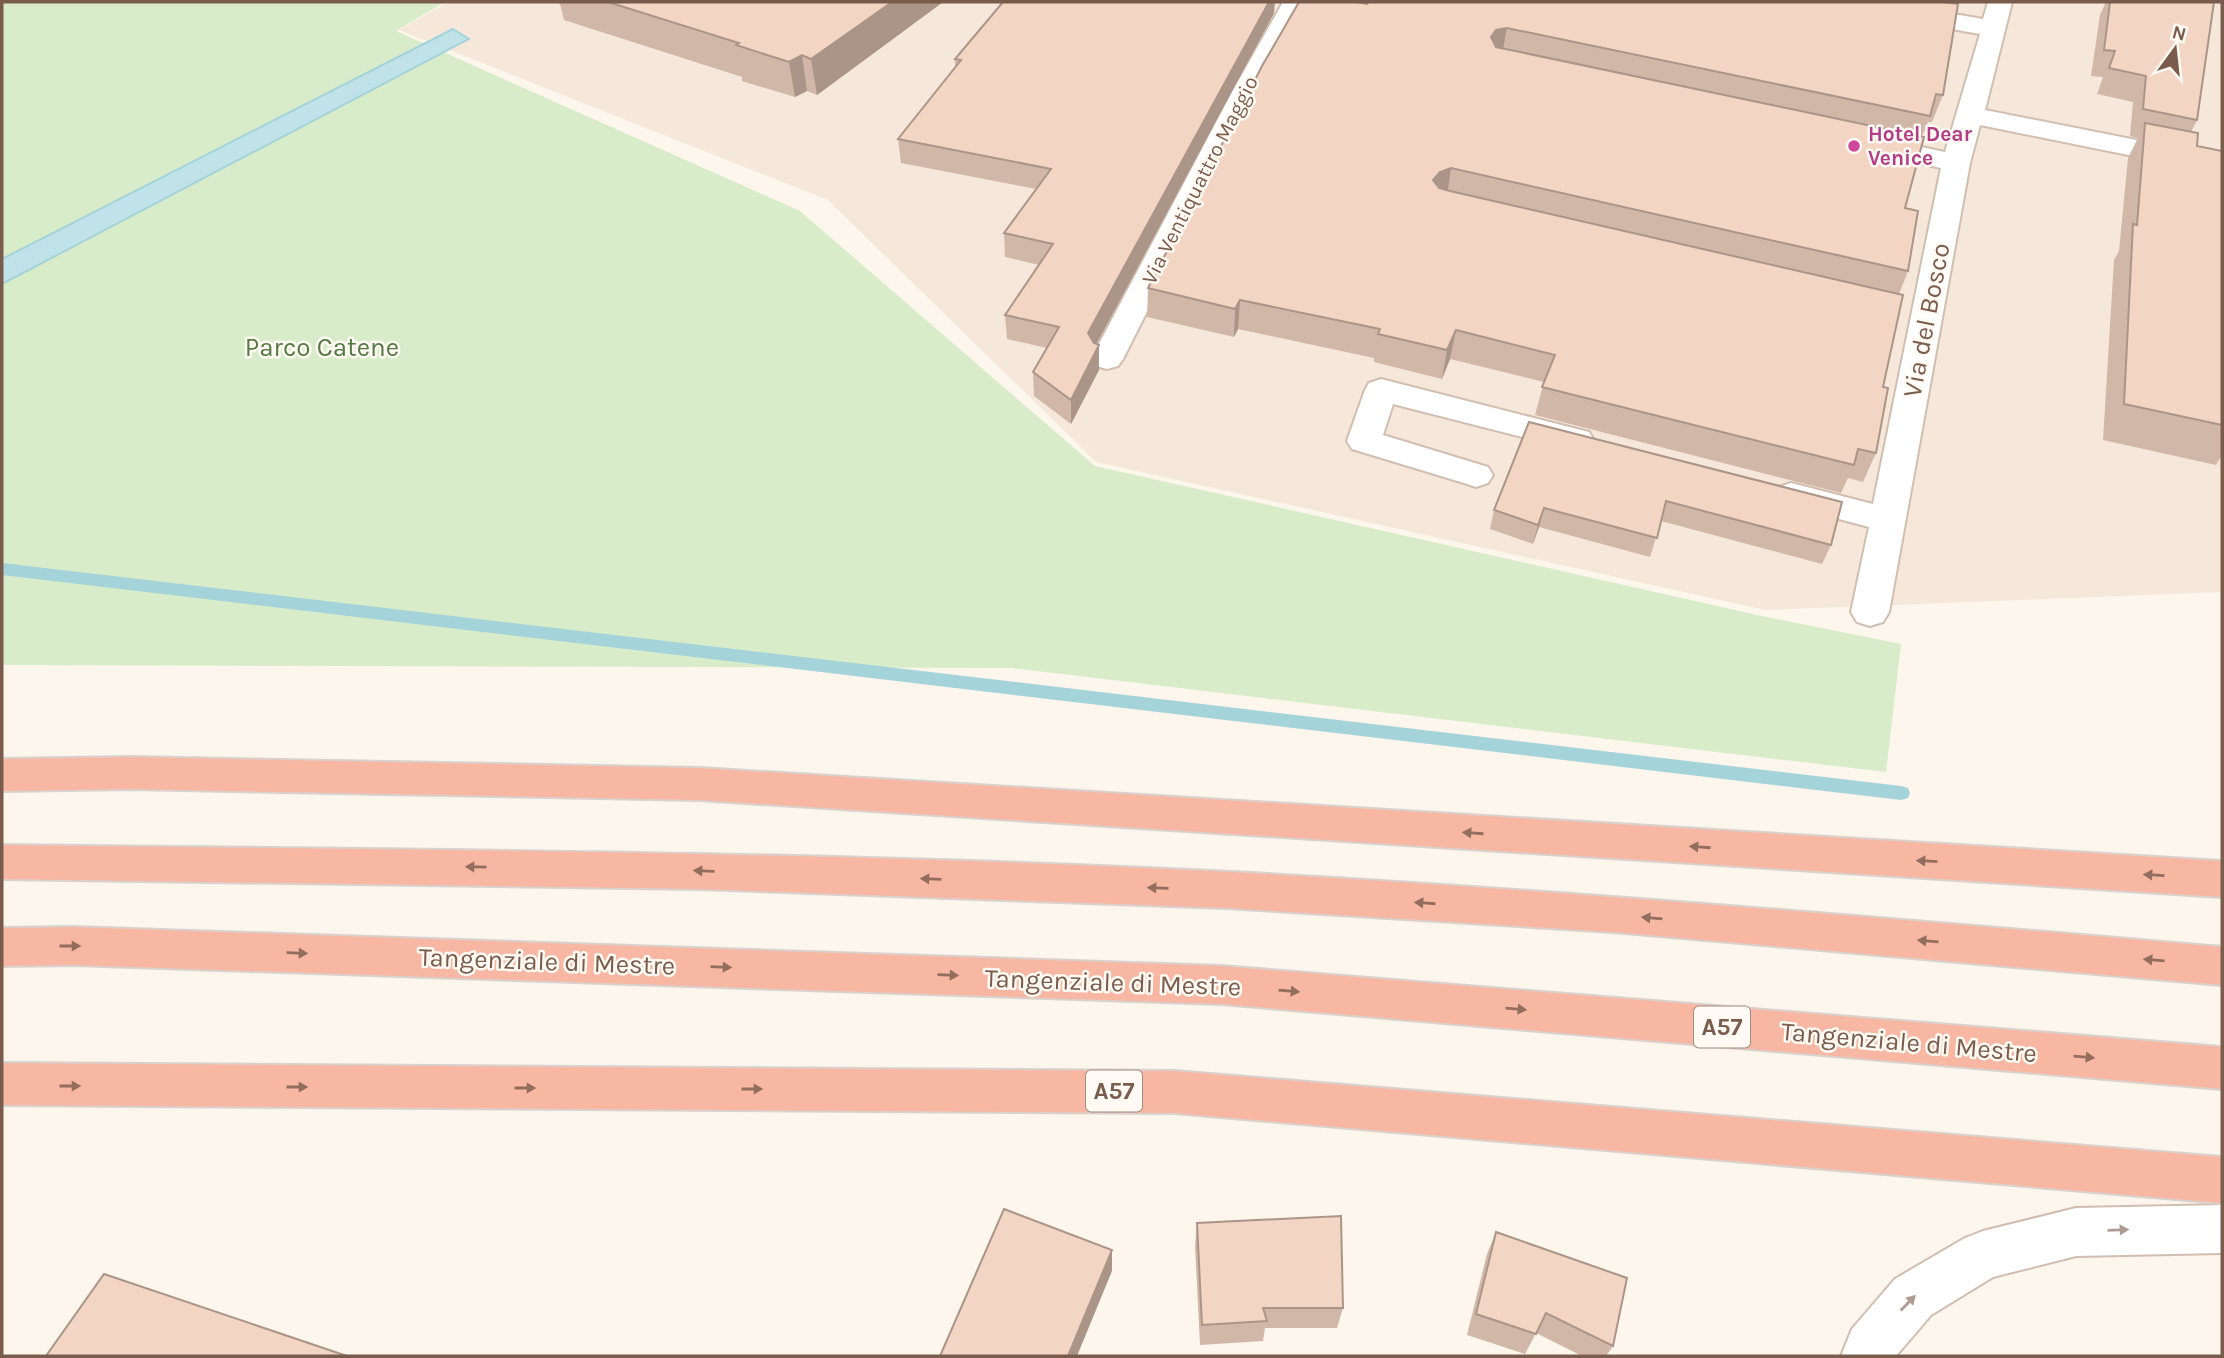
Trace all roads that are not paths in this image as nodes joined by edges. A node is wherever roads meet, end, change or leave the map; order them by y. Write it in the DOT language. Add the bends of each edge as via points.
graph roads {
  1 [pos="1296,2"];
  2 [pos="1843,2"];
  3 [pos="1997,16"];
  4 [pos="1970,116"];
  5 [pos="1849,140"];
  6 [pos="1956,163"];
  7 [pos="2222,165"];
  8 [pos="1107,359"];
  9 [pos="1608,448"];
  10 [pos="1476,475"];
  11 [pos="1754,486"];
  12 [pos="1888,520"];
  13 [pos="1870,612"];
  14 [pos="2,775"];
  15 [pos="2,862"];
  16 [pos="2222,879"];
  17 [pos="2,947"];
  18 [pos="2222,966"];
  19 [pos="2222,1068"];
  20 [pos="10,1085"];
  21 [pos="2222,1180"];
  22 [pos="2222,1229"];
  23 [pos="1867,1356"];
  1 -- 8 [label="street, Via Ventiquattro Maggio"];
  2 -- 3 [label="street, Via del Bosco"];
  3 -- 4 [label="street, Via del Bosco"];
  4 -- 6 [label="street, Via del Bosco"];
  4 -- 7 [label="street"];
  5 -- 6 [label="street"];
  6 -- 12 [label="street, Via del Bosco" via="1913,316"];
  9 -- 10 [label="street" via="1381,390 1364,441"];
  11 -- 12 [label="street"];
  12 -- 13 [label="street, Via del Bosco"];
  16 -- 14 [label="highway, one-way" via="699,784 131,773"];
  18 -- 15 [label="highway, one-way" via="1627,916 1227,890 699,871"];
  17 -- 19 [label="highway, Tangenziale di Mestre / A57, one-way" via="87,946 1221,985"];
  20 -- 21 [label="highway, A57, one-way" via="1174,1092"];
  23 -- 22 [label="street, one-way" via="1913,1297 1983,1255 2076,1232"];
}
